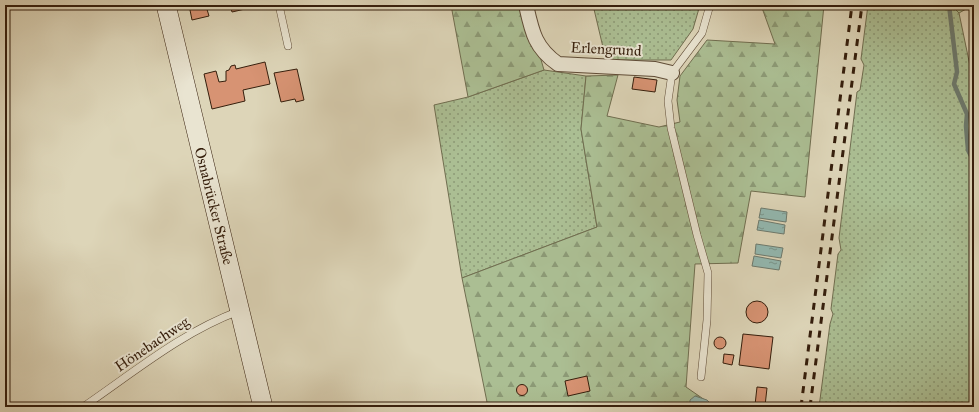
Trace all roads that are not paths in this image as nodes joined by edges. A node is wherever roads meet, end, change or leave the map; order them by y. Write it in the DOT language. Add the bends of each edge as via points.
graph roads {
  1 [pos="166,5"];
  2 [pos="279,5"];
  3 [pos="526,5"];
  4 [pos="710,5"];
  5 [pos="288,46"];
  6 [pos="672,73"];
  7 [pos="240,310"];
  8 [pos="700,377"];
  9 [pos="83,407"];
  10 [pos="263,407"];
  1 -- 7 [label="main road, Osnabrücker Straße"];
  2 -- 5 [label="lane"];
  3 -- 6 [label="street, Erlengrund" via="538,43 546,55 558,64 655,69"];
  4 -- 6 [label="lane" via="702,33"];
  6 -- 8 [label="lane" via="668,102 672,128 708,273 707,320"];
  7 -- 9 [label="lane, Hönebachweg" via="191,333"];
  7 -- 10 [label="main road, Osnabrücker Straße"];
}
